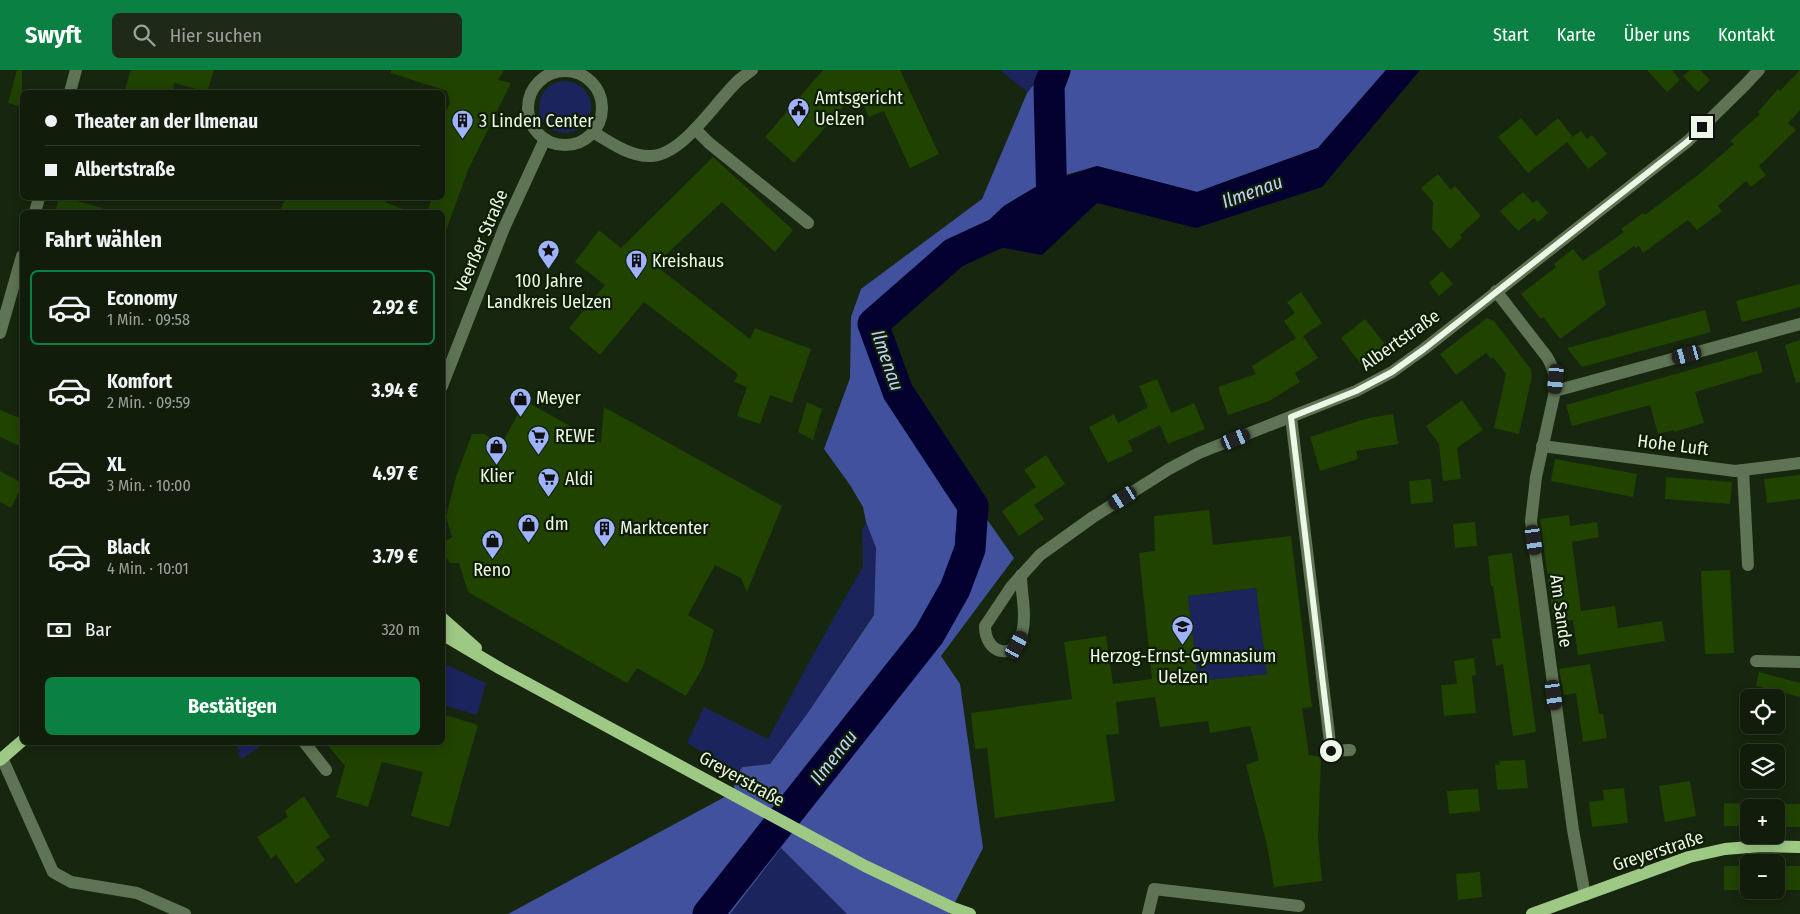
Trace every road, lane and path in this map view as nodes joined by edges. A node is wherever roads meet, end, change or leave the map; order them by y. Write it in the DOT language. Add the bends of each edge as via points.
graph roads {
  1 [pos="76,70"];
  2 [pos="752,70"];
  3 [pos="1759,70"];
  4 [pos="542,74"];
  5 [pos="592,74"];
  6 [pos="71,90"];
  7 [pos="695,129"];
  8 [pos="593,132"];
  9 [pos="545,139"];
  10 [pos="808,223"];
  11 [pos="20,263"];
  12 [pos="1496,291"];
  13 [pos="1800,324"];
  14 [pos="0,334"];
  15 [pos="445,350"];
  16 [pos="455,353"];
  17 [pos="445,378"];
  18 [pos="1555,392"];
  19 [pos="1291,417"];
  20 [pos="1542,446"];
  21 [pos="1800,463"];
  22 [pos="1743,470"];
  23 [pos="1748,565"];
  24 [pos="1021,575"];
  25 [pos="445,621"];
  26 [pos="445,636"];
  27 [pos="1756,662"];
  28 [pos="1800,662"];
  29 [pos="501,669"];
  30 [pos="20,743"];
  31 [pos="306,745"];
  32 [pos="1350,750"];
  33 [pos="1,759"];
  34 [pos="326,770"];
  35 [pos="1800,848"];
  36 [pos="1585,895"];
  37 [pos="1299,906"];
  38 [pos="952,911"];
  39 [pos="186,914"];
  40 [pos="970,914"];
  41 [pos="1148,914"];
  42 [pos="1532,914"];
  1 -- 6 [label="street"];
  2 -- 7 [label="street"];
  3 -- 12 [label="street, Albertstraße" via="1688,141"];
  4 -- 5 [label="street" via="562,71"];
  4 -- 9 [label="street" via="532,91 528,108 532,126"];
  5 -- 8 [label="street" via="602,100 601,117"];
  7 -- 8 [label="street" via="684,141 650,157 620,148"];
  7 -- 10 [label="street"];
  8 -- 9 [label="street" via="576,144 554,144"];
  9 -- 16 [label="street, Veerßer Straße" via="504,228"];
  11 -- 14 [label="street"];
  12 -- 18 [label="street, Am Sande" via="1553,366"];
  12 -- 19 [label="street, Albertstraße" via="1392,372 1356,391"];
  13 -- 18 [label="street"];
  15 -- 16 [label="street"];
  16 -- 17 [label="street, Veerßer Straße"];
  18 -- 20 [label="street, Am Sande"];
  19 -- 24 [label="street, Albertstraße" via="1199,453 1169,469 1068,533"];
  19 -- 32 [label="street" via="1331,751"];
  20 -- 22 [label="street, Hohe Luft"];
  20 -- 36 [label="street, Am Sande" via="1531,521 1573,830"];
  21 -- 22 [label="street, Hohe Luft"];
  22 -- 23 [label="street"];
  24 -- 24 [label="street, Albertstraße" via="1022,635 1017,645 1000,651 988,642 985,626"];
  25 -- 29 [label="main road, Greyerstraße"];
  26 -- 29 [label="main road, Greyerstraße"];
  27 -- 28 [label="street"];
  29 -- 38 [label="main road, Greyerstraße"];
  30 -- 33 [label="main road"];
  31 -- 34 [label="street"];
  33 -- 39 [label="street" via="52,872 71,882 137,893"];
  35 -- 36 [label="main road, Greyerstraße" via="1761,846 1725,849 1689,857"];
  36 -- 42 [label="main road, Greyerstraße"];
  37 -- 41 [label="street" via="1154,889"];
  38 -- 40 [label="main road, Greyerstraße"];
}
